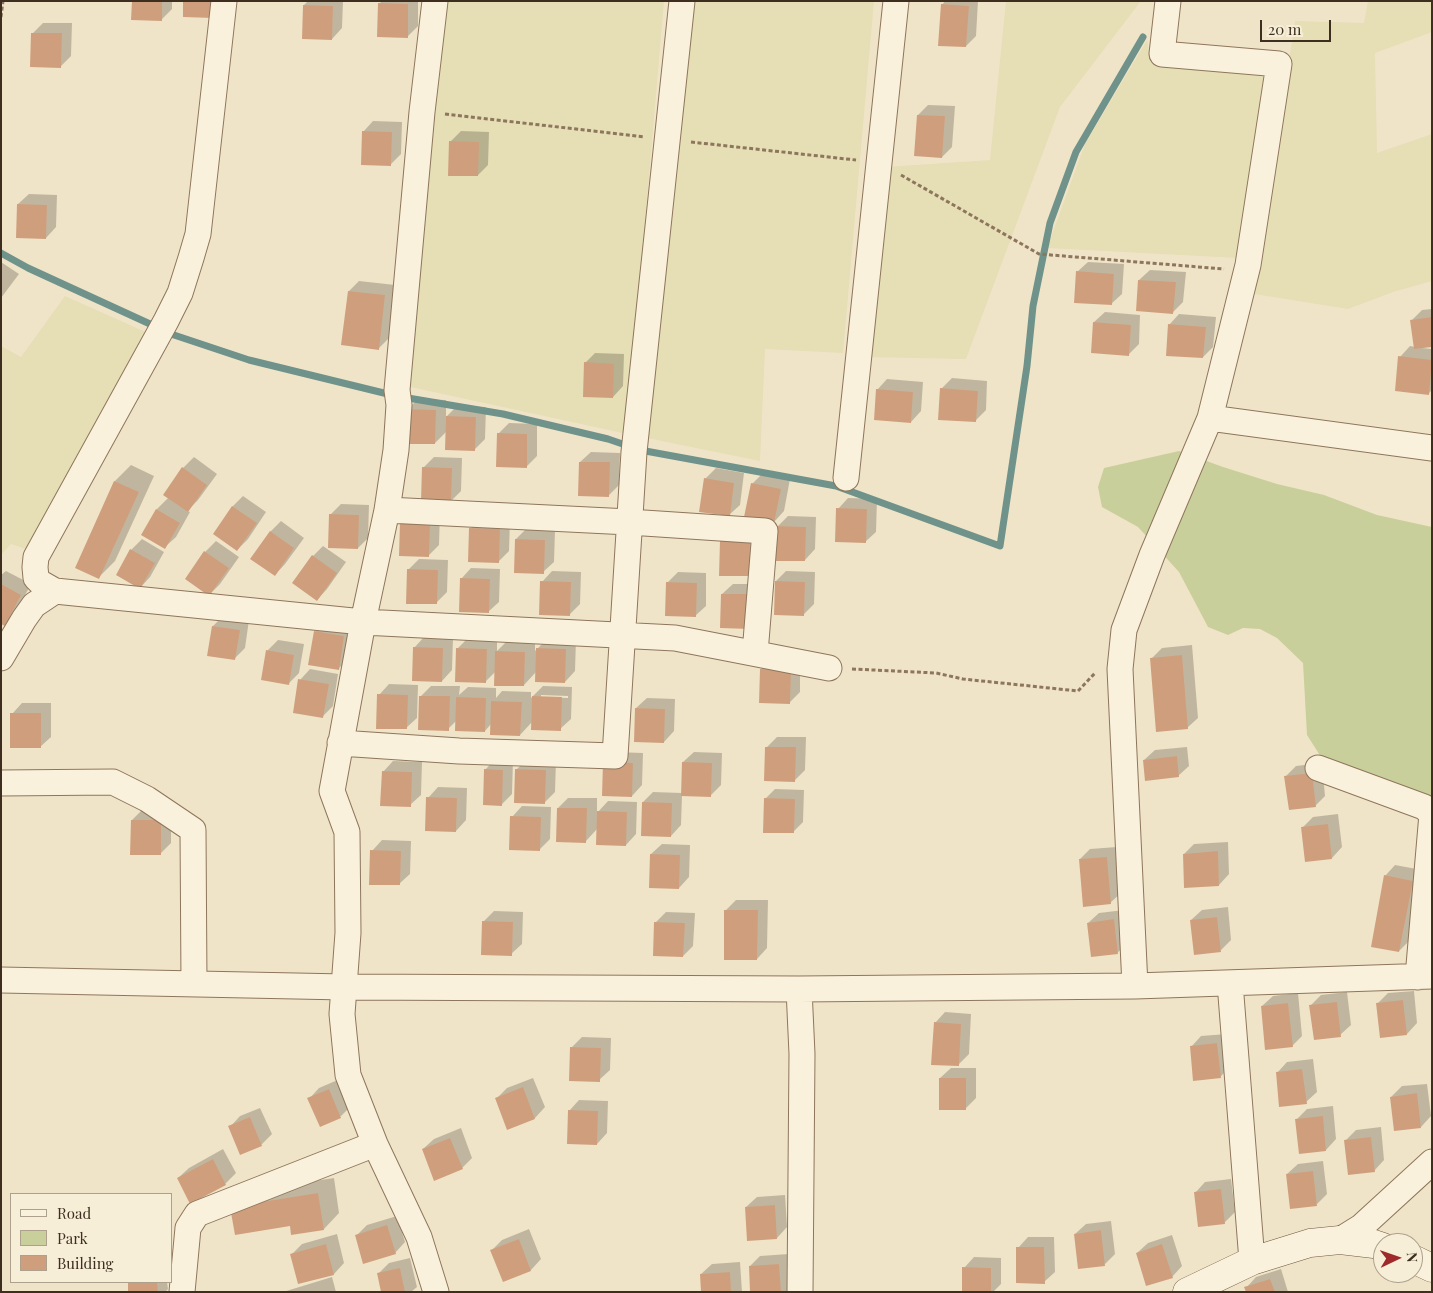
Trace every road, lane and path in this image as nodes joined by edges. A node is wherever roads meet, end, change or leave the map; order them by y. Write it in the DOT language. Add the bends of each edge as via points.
graph roads {
  1 [pos="3,1"];
  2 [pos="224,1"];
  3 [pos="435,1"];
  4 [pos="682,1"];
  5 [pos="896,1"];
  6 [pos="1168,1"];
  7 [pos="1,17"];
  8 [pos="422,112"];
  9 [pos="667,140"];
  10 [pos="878,162"];
  11 [pos="1247,271"];
  12 [pos="1210,418"];
  13 [pos="1432,448"];
  14 [pos="846,478"];
  15 [pos="386,510"];
  16 [pos="629,522"];
  17 [pos="55,591"];
  18 [pos="363,622"];
  19 [pos="623,636"];
  20 [pos="1122,646"];
  21 [pos="755,653"];
  22 [pos="1,658"];
  23 [pos="829,668"];
  24 [pos="340,743"];
  25 [pos="1318,768"];
  26 [pos="1,783"];
  27 [pos="1425,976"];
  28 [pos="1,980"];
  29 [pos="1230,983"];
  30 [pos="194,984"];
  31 [pos="1135,986"];
  32 [pos="345,987"];
  33 [pos="798,989"];
  34 [pos="375,1144"];
  35 [pos="1432,1162"];
  36 [pos="1340,1240"];
  37 [pos="1373,1244"];
  38 [pos="1252,1261"];
  39 [pos="1193,1291"];
  40 [pos="182,1292"];
  41 [pos="436,1292"];
  42 [pos="800,1292"];
  1 -- 7 [label="path"];
  2 -- 17 [label="street" via="198,234 180,293 162,329 36,557 36,578"];
  3 -- 8 [label="street"];
  4 -- 9 [label="street"];
  5 -- 10 [label="street"];
  6 -- 11 [label="street" via="1162,54 1279,64"];
  8 -- 9 [label="path"];
  8 -- 15 [label="street" via="396,450"];
  9 -- 10 [label="path"];
  9 -- 16 [label="street"];
  10 -- 11 [label="path" via="1039,254"];
  10 -- 14 [label="street"];
  11 -- 12 [label="street"];
  12 -- 13 [label="street"];
  12 -- 20 [label="street" via="1152,555 1124,630"];
  15 -- 16 [label="street"];
  15 -- 18 [label="street"];
  16 -- 19 [label="street"];
  16 -- 21 [label="street" via="765,531"];
  17 -- 18 [label="street"];
  17 -- 22 [label="street" via="34,605"];
  18 -- 19 [label="street"];
  18 -- 24 [label="street"];
  19 -- 21 [label="street" via="675,638"];
  19 -- 24 [label="street" via="615,756"];
  20 -- 23 [label="path" via="1078,692 936,673"];
  20 -- 31 [label="street" via="1120,669"];
  21 -- 23 [label="street"];
  24 -- 32 [label="street" via="332,792 347,832"];
  25 -- 27 [label="street" via="1424,807 1432,814"];
  26 -- 30 [label="street" via="113,782 147,799 193,830"];
  27 -- 29 [label="street"];
  28 -- 30 [label="street"];
  29 -- 31 [label="street"];
  29 -- 38 [label="street"];
  30 -- 32 [label="street"];
  31 -- 33 [label="street"];
  32 -- 33 [label="street"];
  32 -- 34 [label="street" via="342,1014 348,1075"];
  33 -- 42 [label="street" via="802,1054"];
  34 -- 40 [label="street" via="197,1214 188,1228"];
  34 -- 41 [label="street" via="419,1237"];
  35 -- 36 [label="street" via="1361,1227"];
  36 -- 37 [label="street"];
  36 -- 38 [label="street" via="1310,1243"];
  38 -- 39 [label="street"];
}
